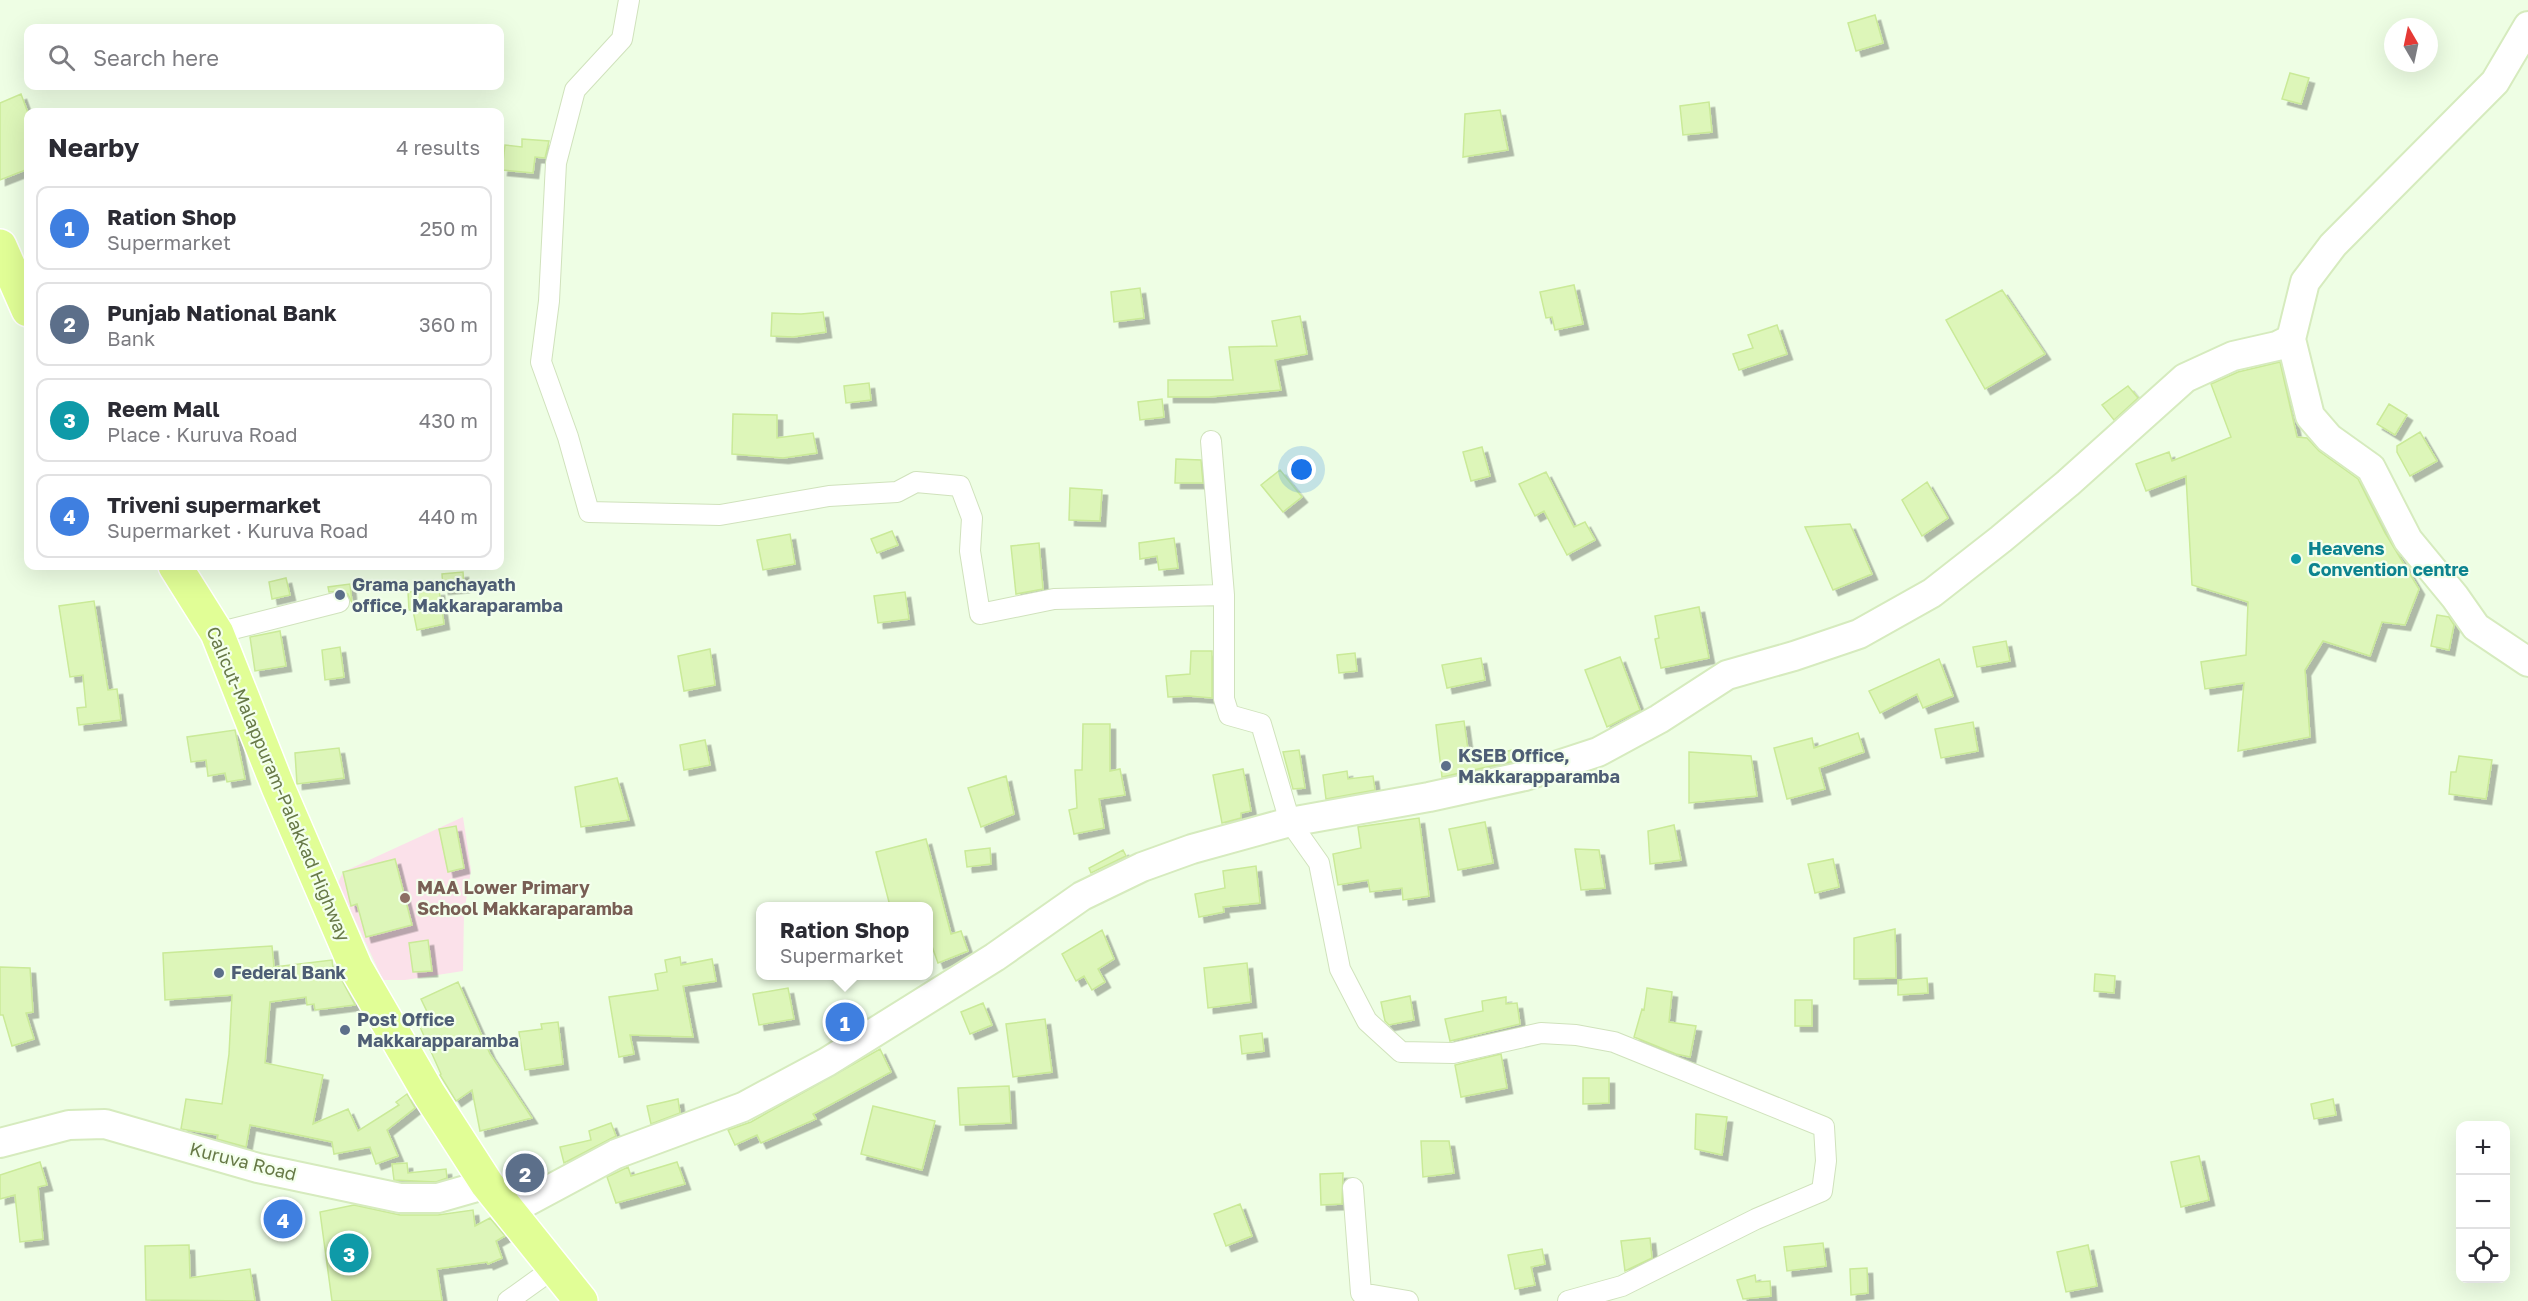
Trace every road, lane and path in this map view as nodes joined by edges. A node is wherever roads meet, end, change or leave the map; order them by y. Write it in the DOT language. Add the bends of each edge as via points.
graph roads {
  1 [pos="629,0"];
  2 [pos="2528,26"];
  3 [pos="0,246"];
  4 [pos="24,301"];
  5 [pos="2291,339"];
  6 [pos="1211,441"];
  7 [pos="178,570"];
  8 [pos="1224,595"];
  9 [pos="339,603"];
  10 [pos="217,633"];
  11 [pos="2528,662"];
  12 [pos="1290,822"];
  13 [pos="0,1143"];
  14 [pos="487,1184"];
  15 [pos="1353,1188"];
  16 [pos="508,1212"];
  17 [pos="554,1268"];
  18 [pos="508,1301"];
  19 [pos="581,1301"];
  20 [pos="1408,1301"];
  21 [pos="1568,1301"];
  1 -- 8 [label="street" via="622,39 575,90 556,163 549,301 541,362 589,512 720,515 829,496 897,492 916,482 960,486 972,518 970,551 980,614 1054,599"];
  2 -- 5 [label="main road" via="2495,82 2333,245 2306,282"];
  3 -- 4 [label="highway"];
  5 -- 11 [label="main road" via="2310,416 2329,438 2371,468 2408,540 2476,627"];
  5 -- 12 [label="main road" via="2233,356 2185,378 2001,539 1932,593 1859,634 1727,675 1598,752 1525,776"];
  6 -- 8 [label="street"];
  7 -- 10 [label="highway, Calicut-Malappuram-Palakkad Highway"];
  8 -- 12 [label="street" via="1224,699 1229,715 1261,724"];
  9 -- 10 [label="street"];
  10 -- 14 [label="highway, Calicut-Malappuram-Palakkad Highway" via="356,968"];
  12 -- 16 [label="main road" via="1191,849 1082,896 995,957 827,1062 743,1107 616,1154"];
  12 -- 21 [label="street" via="1319,862 1340,969 1367,1021 1401,1052 1453,1053 1541,1033 1576,1035 1614,1042 1824,1127 1826,1161 1822,1191 1756,1219 1622,1286"];
  13 -- 14 [label="main road, Kuruva Road" via="69,1125 105,1124 258,1168 400,1197 438,1198"];
  14 -- 16 [label="highway, Calicut-Malappuram-Palakkad Highway"];
  15 -- 20 [label="street" via="1361,1293"];
  16 -- 17 [label="highway, Calicut-Malappuram-Palakkad Highway"];
  17 -- 18 [label="street"];
  17 -- 19 [label="highway, Calicut-Malappuram-Palakkad Highway"];
}
